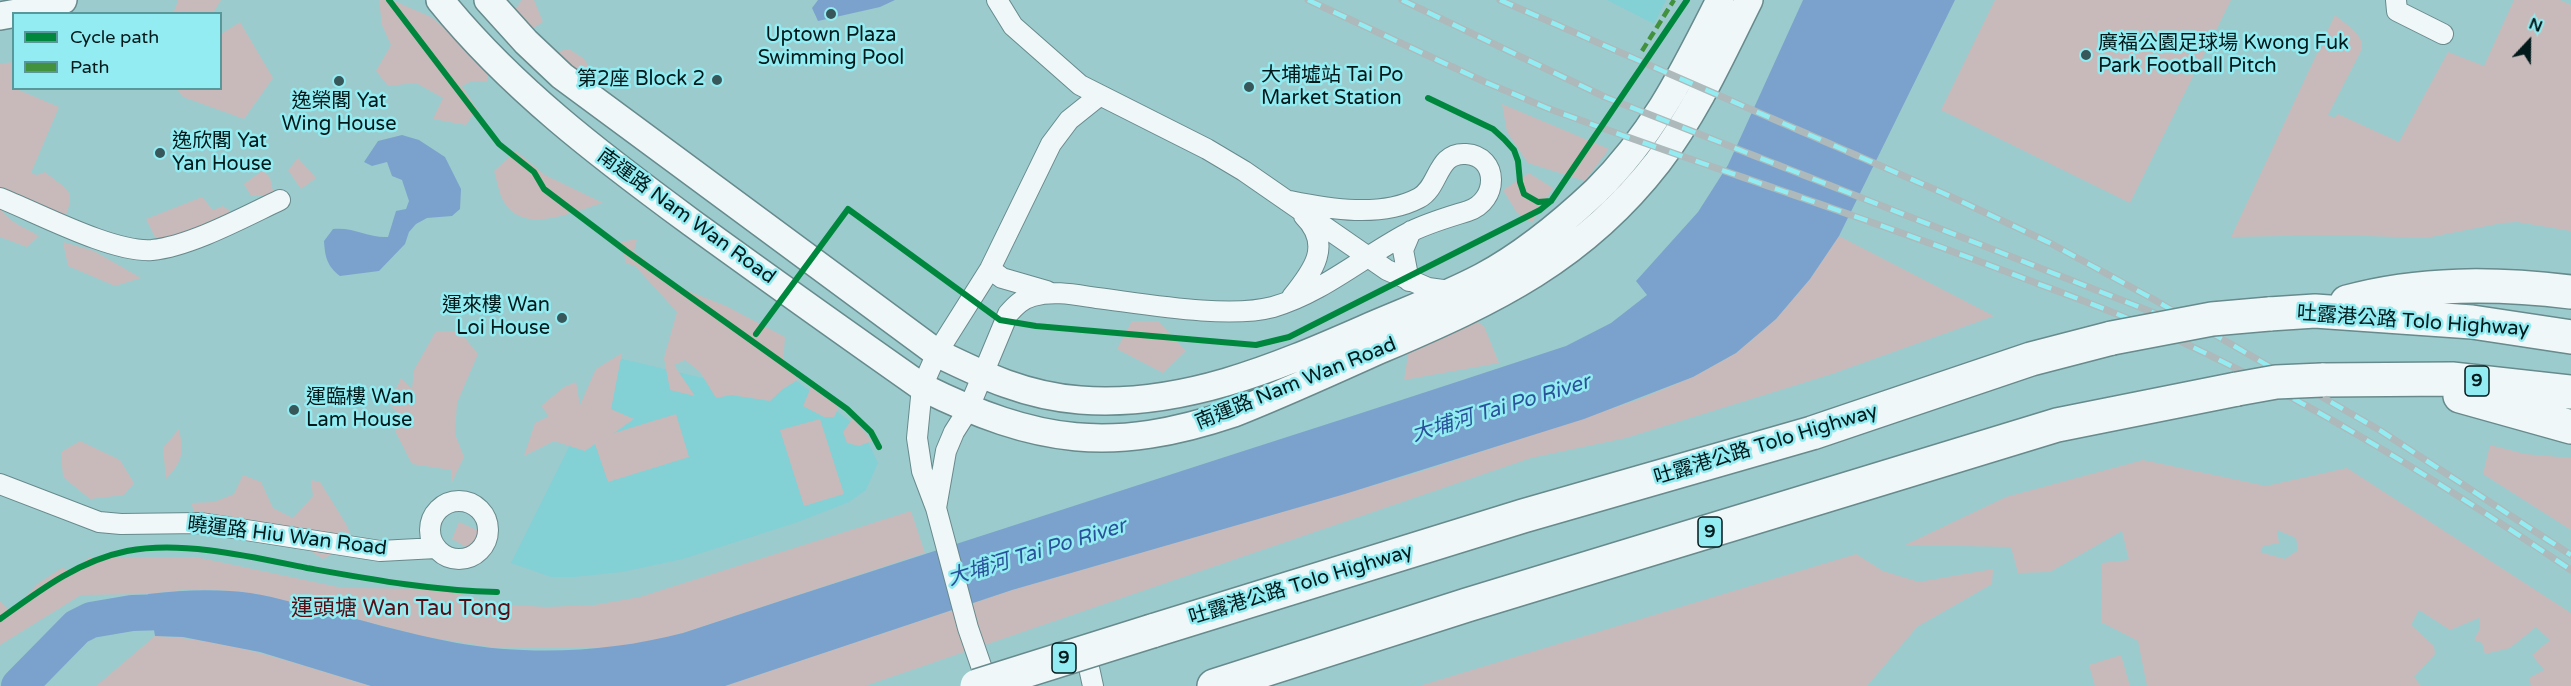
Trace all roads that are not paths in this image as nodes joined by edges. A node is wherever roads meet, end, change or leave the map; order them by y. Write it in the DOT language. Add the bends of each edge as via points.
graph roads {
  1 [pos="63,0"];
  2 [pos="440,0"];
  3 [pos="488,0"];
  4 [pos="997,0"];
  5 [pos="1720,0"];
  6 [pos="1749,0"];
  7 [pos="2396,0"];
  8 [pos="22,12"];
  9 [pos="2443,34"];
  10 [pos="1099,96"];
  11 [pos="0,198"];
  12 [pos="280,200"];
  13 [pos="1290,201"];
  14 [pos="1411,231"];
  15 [pos="1367,256"];
  16 [pos="990,269"];
  17 [pos="1409,281"];
  18 [pos="1450,291"];
  19 [pos="2571,292"];
  20 [pos="1056,293"];
  21 [pos="1288,301"];
  22 [pos="2315,311"];
  23 [pos="2571,337"];
  24 [pos="937,353"];
  25 [pos="982,375"];
  26 [pos="2382,378"];
  27 [pos="922,387"];
  28 [pos="2571,392"];
  29 [pos="968,410"];
  30 [pos="2571,427"];
  31 [pos="0,484"];
  32 [pos="936,508"];
  33 [pos="436,548"];
  34 [pos="983,680"];
  35 [pos="1093,686"];
  36 [pos="1214,686"];
  1 -- 8 [label="main road"];
  2 -- 27 [label="main road, 南運路 Nam Wan Road" via="503,70 608,161"];
  3 -- 24 [label="main road, 南運路 Nam Wan Road" via="562,76"];
  4 -- 10 [label="street" via="1013,26 1080,85"];
  5 -- 18 [label="main road, 南運路 Nam Wan Road" via="1664,108 1631,153 1596,190 1532,245"];
  6 -- 29 [label="main road, 南運路 Nam Wan Road" via="1687,121 1636,188 1566,253 1491,300 1267,400 1173,431 1119,438 1062,436"];
  7 -- 9 [label="street" via="2397,11"];
  10 -- 13 [label="street" via="1207,149"];
  10 -- 16 [label="street" via="1069,120 1051,144"];
  11 -- 12 [label="street" via="114,245 150,250 176,246"];
  13 -- 14 [label="street" via="1355,211 1390,207 1419,198 1429,190 1440,167 1454,156 1474,156 1484,163 1491,186 1485,202 1478,208"];
  13 -- 15 [label="street"];
  13 -- 21 [label="street" via="1314,226 1319,247 1314,267"];
  14 -- 15 [label="street"];
  14 -- 17 [label="street" via="1403,250"];
  15 -- 17 [label="street"];
  15 -- 21 [label="street"];
  16 -- 20 [label="street" via="1002,278"];
  16 -- 24 [label="street"];
  17 -- 18 [label="street"];
  18 -- 25 [label="main road, 南運路 Nam Wan Road" via="1265,371 1190,392 1138,399 1080,400 1020,390"];
  19 -- 22 [label="highway" via="2493,285 2445,286 2362,298"];
  20 -- 21 [label="street" via="1174,308 1240,311"];
  20 -- 25 [label="street" via="1018,302 1008,314"];
  22 -- 23 [label="highway, 吐露港公路 Tolo Highway / 9" via="2480,323"];
  22 -- 34 [label="highway, 吐露港公路 Tolo Highway / 9, bridge" via="2212,319 2112,338 2031,359 1812,433"];
  24 -- 25 [label="main road, 南運路 Nam Wan Road"];
  24 -- 27 [label="street"];
  25 -- 29 [label="street"];
  26 -- 28 [label="highway, 9" via="2462,379"];
  26 -- 30 [label="highway" via="2481,400"];
  26 -- 36 [label="highway, 9, bridge" via="2276,382 2047,428"];
  27 -- 29 [label="main road, 南運路 Nam Wan Road"];
  27 -- 32 [label="street" via="917,438 922,471"];
  29 -- 32 [label="street" via="946,451"];
  31 -- 33 [label="street, 曉運路 Hiu Wan Road" via="99,522 201,523 380,551"];
  32 -- 34 [label="street"];
  34 -- 35 [label="street" via="1056,654 1088,663"];
}
